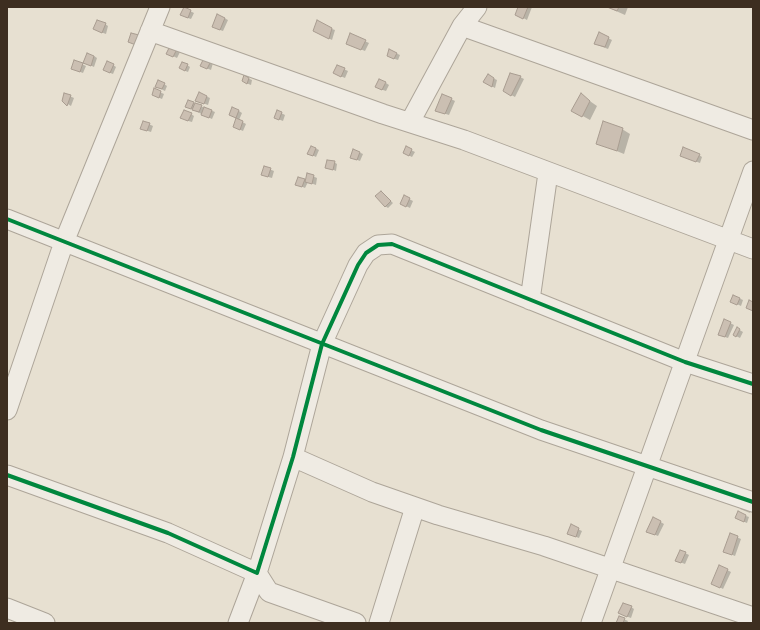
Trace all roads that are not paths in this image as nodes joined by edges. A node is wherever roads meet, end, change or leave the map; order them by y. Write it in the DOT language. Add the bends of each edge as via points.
graph roads {
  1 [pos="160,7"];
  2 [pos="477,7"];
  3 [pos="462,26"];
  4 [pos="150,31"];
  5 [pos="410,122"];
  6 [pos="753,130"];
  7 [pos="753,171"];
  8 [pos="548,173"];
  9 [pos="7,219"];
  10 [pos="727,239"];
  11 [pos="64,242"];
  12 [pos="753,249"];
  13 [pos="530,300"];
  14 [pos="322,344"];
  15 [pos="685,362"];
  16 [pos="753,384"];
  17 [pos="7,410"];
  18 [pos="293,457"];
  19 [pos="648,466"];
  20 [pos="7,475"];
  21 [pos="753,502"];
  22 [pos="415,507"];
  23 [pos="610,569"];
  24 [pos="257,573"];
  25 [pos="7,608"];
  26 [pos="753,617"];
  27 [pos="45,623"];
  28 [pos="238,623"];
  29 [pos="356,623"];
  30 [pos="378,623"];
  31 [pos="591,623"];
  1 -- 4 [label="street"];
  2 -- 3 [label="street"];
  3 -- 5 [label="street"];
  3 -- 6 [label="street"];
  4 -- 5 [label="street"];
  4 -- 11 [label="street"];
  5 -- 8 [label="street"];
  7 -- 10 [label="street"];
  8 -- 10 [label="street"];
  8 -- 13 [label="street"];
  9 -- 11 [label="street"];
  10 -- 12 [label="street"];
  10 -- 15 [label="street"];
  11 -- 14 [label="street"];
  11 -- 17 [label="street"];
  13 -- 14 [label="street" via="392,244 378,245 366,252 358,265"];
  13 -- 15 [label="street"];
  14 -- 18 [label="street"];
  14 -- 19 [label="street" via="541,430"];
  15 -- 16 [label="street"];
  15 -- 19 [label="street"];
  18 -- 22 [label="street" via="372,492"];
  18 -- 24 [label="street"];
  19 -- 21 [label="street"];
  19 -- 23 [label="street"];
  20 -- 24 [label="street" via="168,533"];
  22 -- 23 [label="street"];
  22 -- 30 [label="street"];
  23 -- 26 [label="street"];
  23 -- 31 [label="street"];
  24 -- 28 [label="street"];
  24 -- 29 [label="street" via="269,592"];
  25 -- 27 [label="street"];
}
